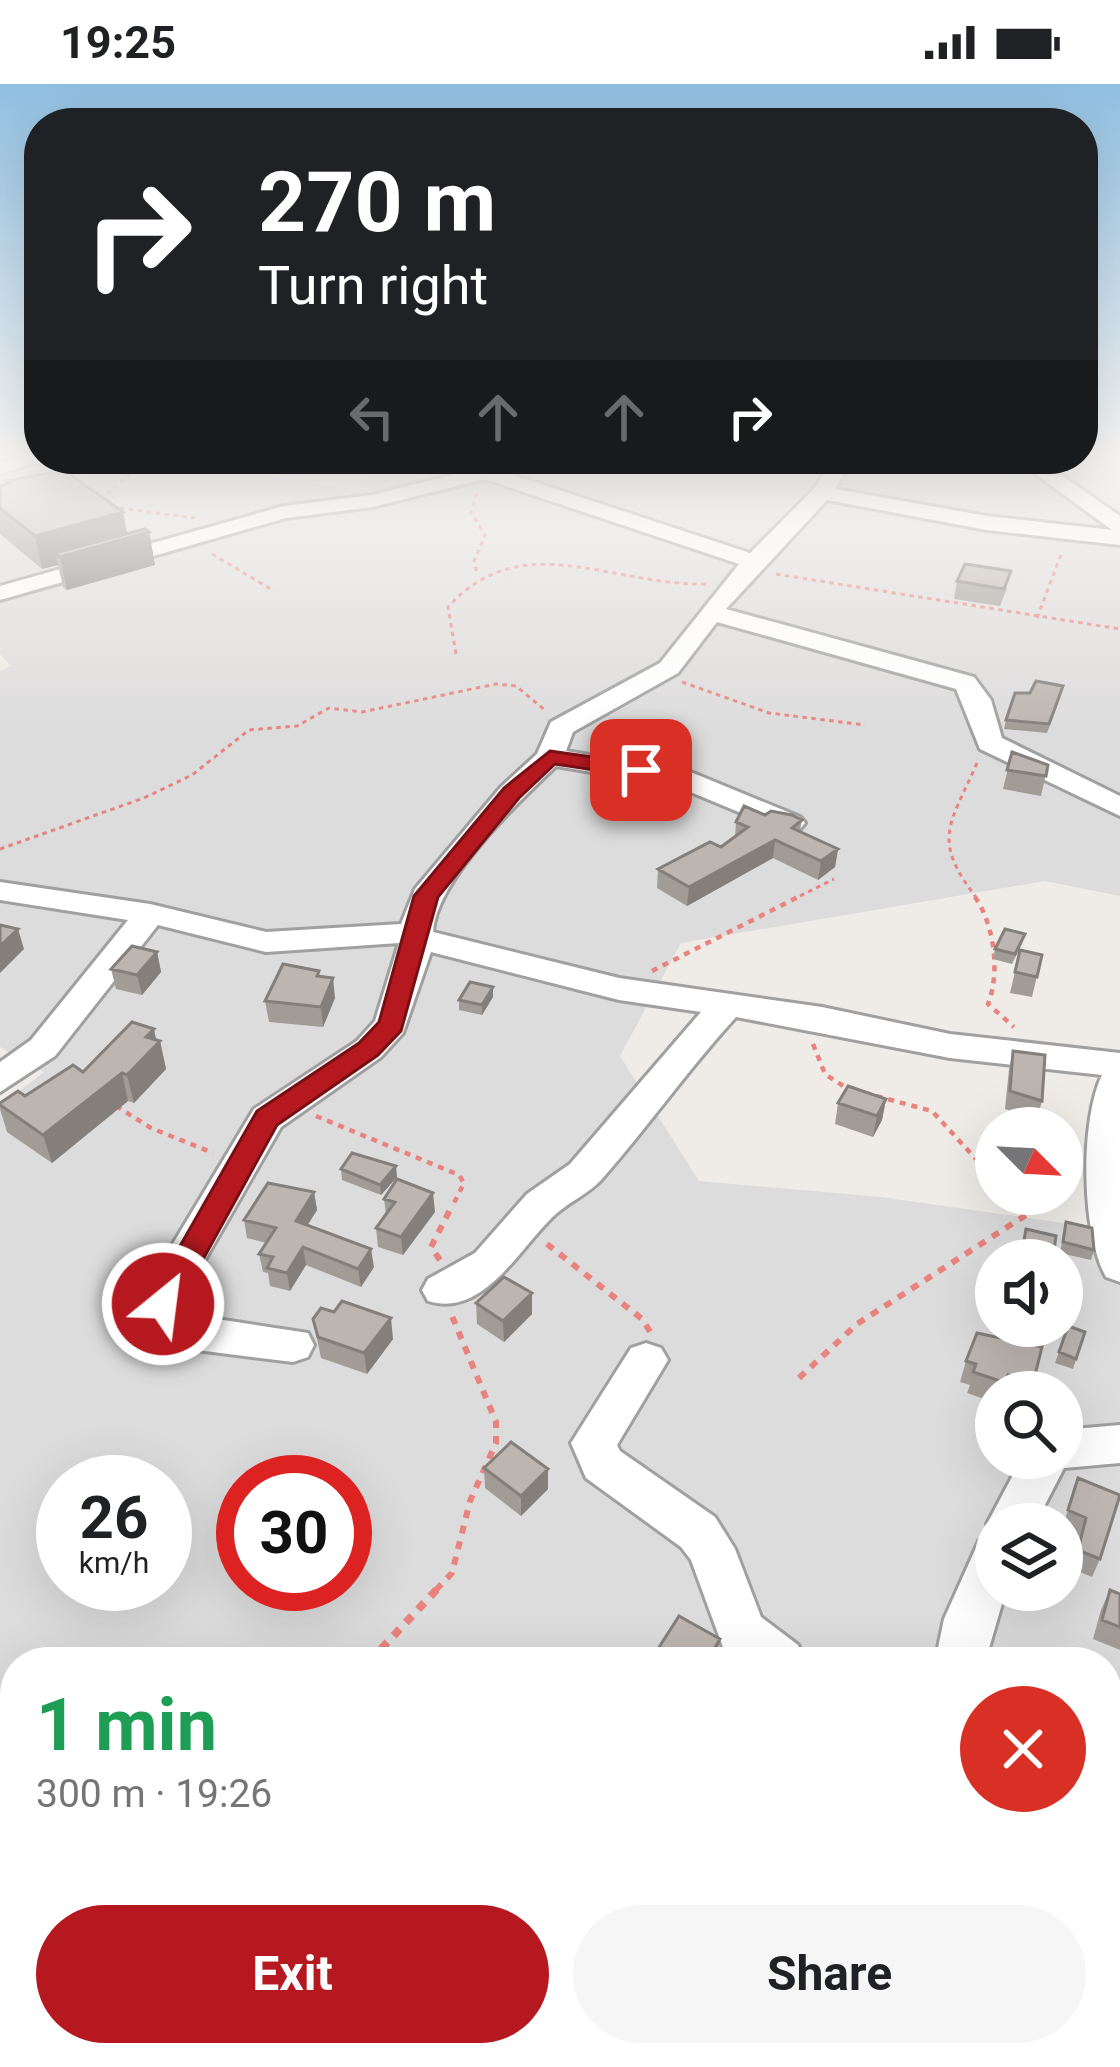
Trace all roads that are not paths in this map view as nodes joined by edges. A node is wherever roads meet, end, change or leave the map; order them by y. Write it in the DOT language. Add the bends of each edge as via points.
graph roads {
  1 [pos="162,550"];
  2 [pos="690,550"];
  3 [pos="765,550"];
  4 [pos="746,569"];
  5 [pos="0,593"];
  6 [pos="709,612"];
  7 [pos="550,757"];
  8 [pos="1120,807"];
  9 [pos="790,823"];
  10 [pos="0,891"];
  11 [pos="150,914"];
  12 [pos="416,936"];
  13 [pos="728,1004"];
  14 [pos="1120,1069"];
  15 [pos="0,1080"];
  16 [pos="1120,1266"];
  17 [pos="442,1290"];
  18 [pos="293,1345"];
  19 [pos="646,1360"];
  20 [pos="1120,1444"];
  21 [pos="1083,1447"];
  22 [pos="975,1605"];
  23 [pos="760,1647"];
  24 [pos="964,1647"];
  1 -- 5 [label="street"];
  2 -- 4 [label="street"];
  3 -- 4 [label="street"];
  4 -- 6 [label="street"];
  6 -- 7 [label="street" via="659,677 566,722"];
  6 -- 8 [label="street" via="965,683 989,743"];
  7 -- 9 [label="street" via="683,779"];
  7 -- 12 [label="street" via="426,896"];
  10 -- 11 [label="street"];
  11 -- 12 [label="street" via="266,942 366,931"];
  11 -- 15 [label="street" via="43,1048"];
  12 -- 13 [label="street" via="619,988"];
  12 -- 18 [label="street" via="391,1025 282,1105 253,1137 165,1292 166,1320 181,1331"];
  13 -- 14 [label="street"];
  13 -- 17 [label="street" via="584,1174 541,1204 489,1264"];
  14 -- 16 [label="street" via="1108,1130"];
  19 -- 23 [label="street" via="594,1452 698,1532 742,1633"];
  20 -- 21 [label="street"];
  22 -- 24 [label="street"];
}
